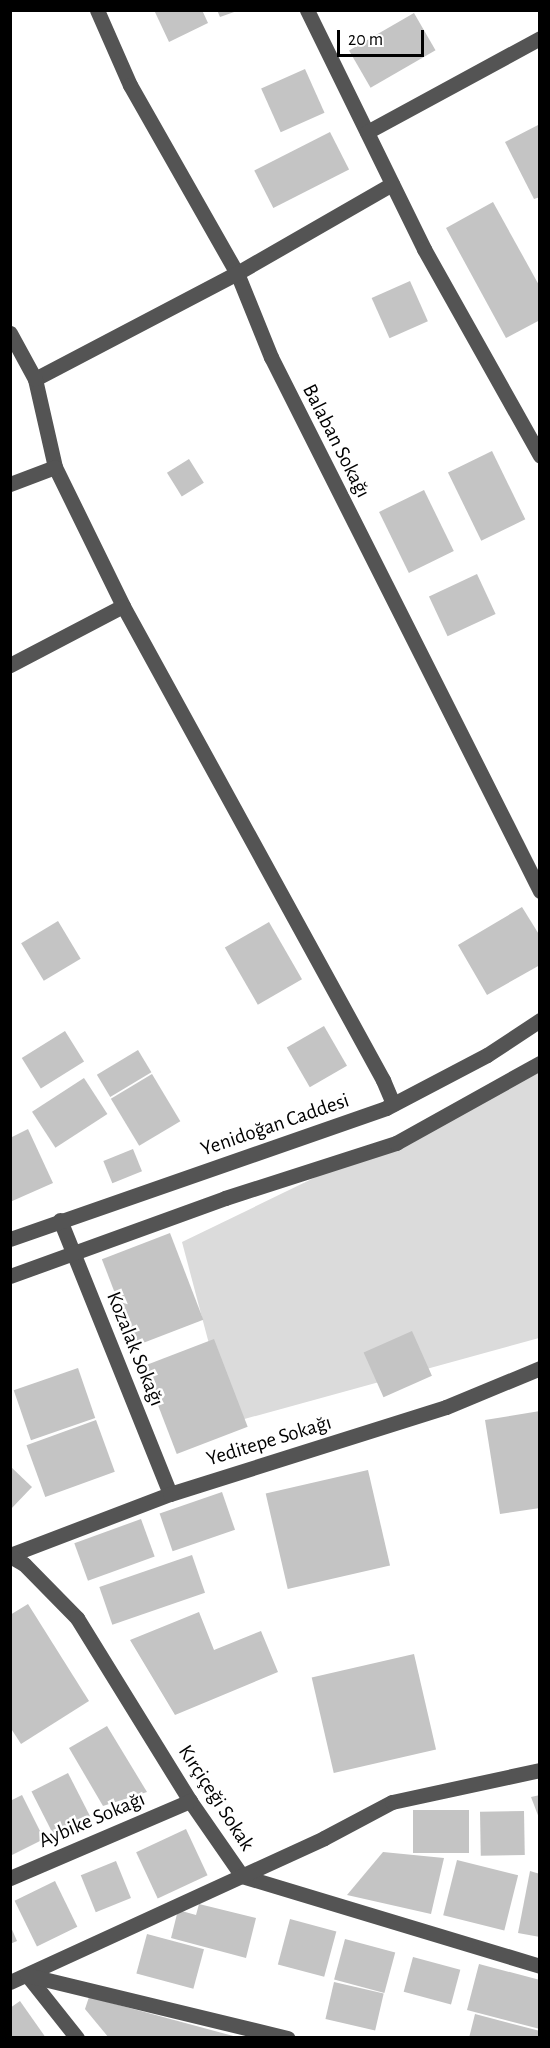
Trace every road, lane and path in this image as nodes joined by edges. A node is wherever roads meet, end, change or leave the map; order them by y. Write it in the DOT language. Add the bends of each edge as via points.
graph roads {
  1 [pos="97,10"];
  2 [pos="307,10"];
  3 [pos="540,38"];
  4 [pos="367,132"];
  5 [pos="393,184"];
  6 [pos="237,273"];
  7 [pos="10,333"];
  8 [pos="35,379"];
  9 [pos="540,456"];
  10 [pos="56,467"];
  11 [pos="10,484"];
  12 [pos="123,606"];
  13 [pos="10,665"];
  14 [pos="540,891"];
  15 [pos="540,1020"];
  16 [pos="540,1063"];
  17 [pos="393,1104"];
  18 [pos="60,1220"];
  19 [pos="10,1239"];
  20 [pos="73,1253"];
  21 [pos="10,1276"];
  22 [pos="540,1368"];
  23 [pos="170,1494"];
  24 [pos="10,1555"];
  25 [pos="540,1770"];
  26 [pos="190,1801"];
  27 [pos="242,1876"];
  28 [pos="10,1878"];
  29 [pos="540,1966"];
  30 [pos="27,1975"];
  31 [pos="10,1982"];
  32 [pos="78,2037"];
  33 [pos="287,2037"];
  1 -- 6 [label="street, Balaban Sokağı" via="130,85"];
  2 -- 4 [label="street"];
  3 -- 4 [label="street"];
  4 -- 5 [label="street"];
  5 -- 6 [label="street"];
  5 -- 9 [label="street" via="424,249"];
  6 -- 8 [label="street"];
  6 -- 14 [label="street, Balaban Sokağı" via="271,357"];
  7 -- 8 [label="street"];
  8 -- 10 [label="street"];
  10 -- 11 [label="street"];
  10 -- 12 [label="street"];
  12 -- 13 [label="street"];
  12 -- 17 [label="street"];
  15 -- 17 [label="street, Yenidoğan Caddesi" via="487,1055"];
  16 -- 20 [label="street" via="396,1143 225,1198"];
  17 -- 18 [label="street, Yenidoğan Caddesi"];
  18 -- 19 [label="street, Yenidoğan Caddesi"];
  18 -- 20 [label="street, Kozalak Sokağı"];
  20 -- 21 [label="street"];
  20 -- 23 [label="street, Kozalak Sokağı"];
  22 -- 23 [label="street, Yeditepe Sokağı" via="446,1407"];
  23 -- 24 [label="street, Yeditepe Sokağı"];
  24 -- 26 [label="street, Kırçiçeği Sokak" via="24,1564 77,1618"];
  25 -- 27 [label="street" via="392,1802"];
  26 -- 27 [label="street, Kırçiçeği Sokak"];
  26 -- 28 [label="street, Aybike Sokağı"];
  27 -- 29 [label="street, Kırçiçeği Sokak"];
  27 -- 30 [label="street"];
  30 -- 31 [label="street"];
  30 -- 32 [label="street"];
  30 -- 33 [label="street"];
}
